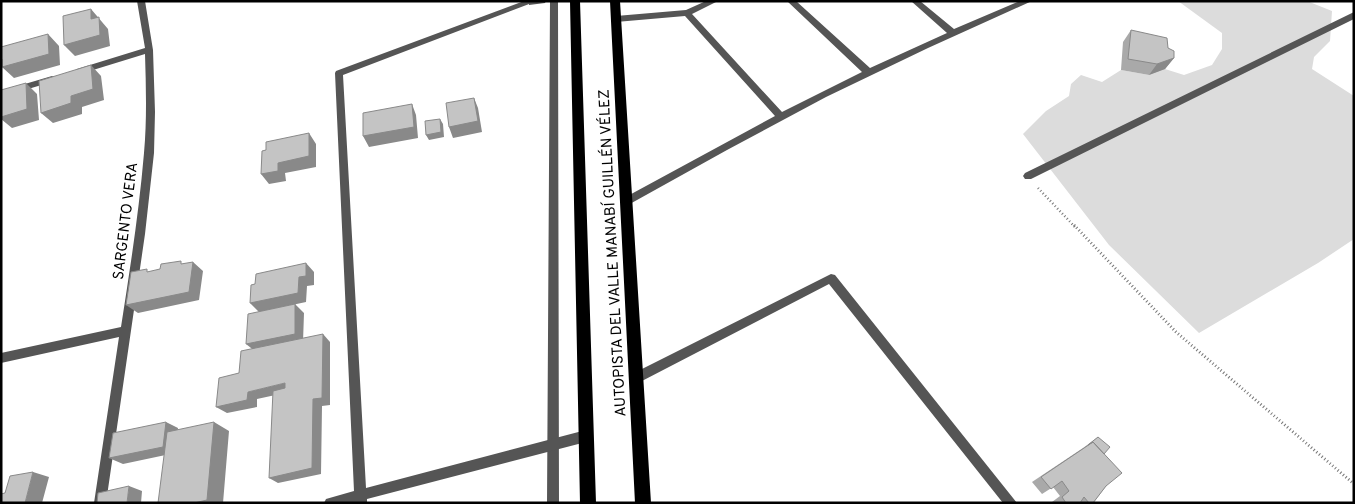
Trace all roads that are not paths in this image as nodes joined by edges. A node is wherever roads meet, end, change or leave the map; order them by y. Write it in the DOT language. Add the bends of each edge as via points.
graph roads {
  1 [pos="141,1"];
  2 [pos="554,1"];
  3 [pos="575,1"];
  4 [pos="615,1"];
  5 [pos="714,1"];
  6 [pos="791,1"];
  7 [pos="915,1"];
  8 [pos="1028,1"];
  9 [pos="536,2"];
  10 [pos="687,13"];
  11 [pos="1354,16"];
  12 [pos="616,19"];
  13 [pos="952,32"];
  14 [pos="149,50"];
  15 [pos="75,72"];
  16 [pos="869,73"];
  17 [pos="57,78"];
  18 [pos="1,94"];
  19 [pos="781,118"];
  20 [pos="1028,176"];
  21 [pos="626,202"];
  22 [pos="126,331"];
  23 [pos="1,358"];
  24 [pos="636,378"];
  25 [pos="586,436"];
  26 [pos="553,445"];
  27 [pos="360,499"];
  28 [pos="100,503"];
  29 [pos="330,503"];
  30 [pos="553,503"];
  31 [pos="588,503"];
  32 [pos="643,503"];
  33 [pos="1011,503"];
  1 -- 14 [label="street, SARGENTO VERA"];
  2 -- 26 [label="street"];
  3 -- 25 [label="main road, AUTOPISTA DEL VALLE MANABÍ GUILLÉN VÉLEZ"];
  4 -- 12 [label="main road, AUTOPISTA DEL VALLE MANABÍ GUILLÉN VÉLEZ"];
  5 -- 10 [label="street"];
  6 -- 16 [label="street"];
  7 -- 13 [label="street"];
  8 -- 13 [label="street"];
  9 -- 27 [label="street" via="339,73"];
  10 -- 12 [label="street"];
  10 -- 19 [label="street"];
  11 -- 20 [label="street"];
  12 -- 21 [label="main road, AUTOPISTA DEL VALLE MANABÍ GUILLÉN VÉLEZ"];
  13 -- 16 [label="street"];
  14 -- 15 [label="street"];
  14 -- 22 [label="street, SARGENTO VERA" via="149,153"];
  16 -- 19 [label="street"];
  17 -- 18 [label="street"];
  19 -- 21 [label="street" via="694,162"];
  21 -- 24 [label="main road, AUTOPISTA DEL VALLE MANABÍ GUILLÉN VÉLEZ"];
  22 -- 23 [label="street"];
  22 -- 28 [label="street, SARGENTO VERA"];
  24 -- 32 [label="main road, AUTOPISTA DEL VALLE MANABÍ GUILLÉN VÉLEZ"];
  24 -- 33 [label="street" via="830,278"];
  25 -- 26 [label="street"];
  25 -- 31 [label="main road, AUTOPISTA DEL VALLE MANABÍ GUILLÉN VÉLEZ"];
  26 -- 27 [label="street"];
  26 -- 30 [label="street"];
  27 -- 29 [label="street"];
}
